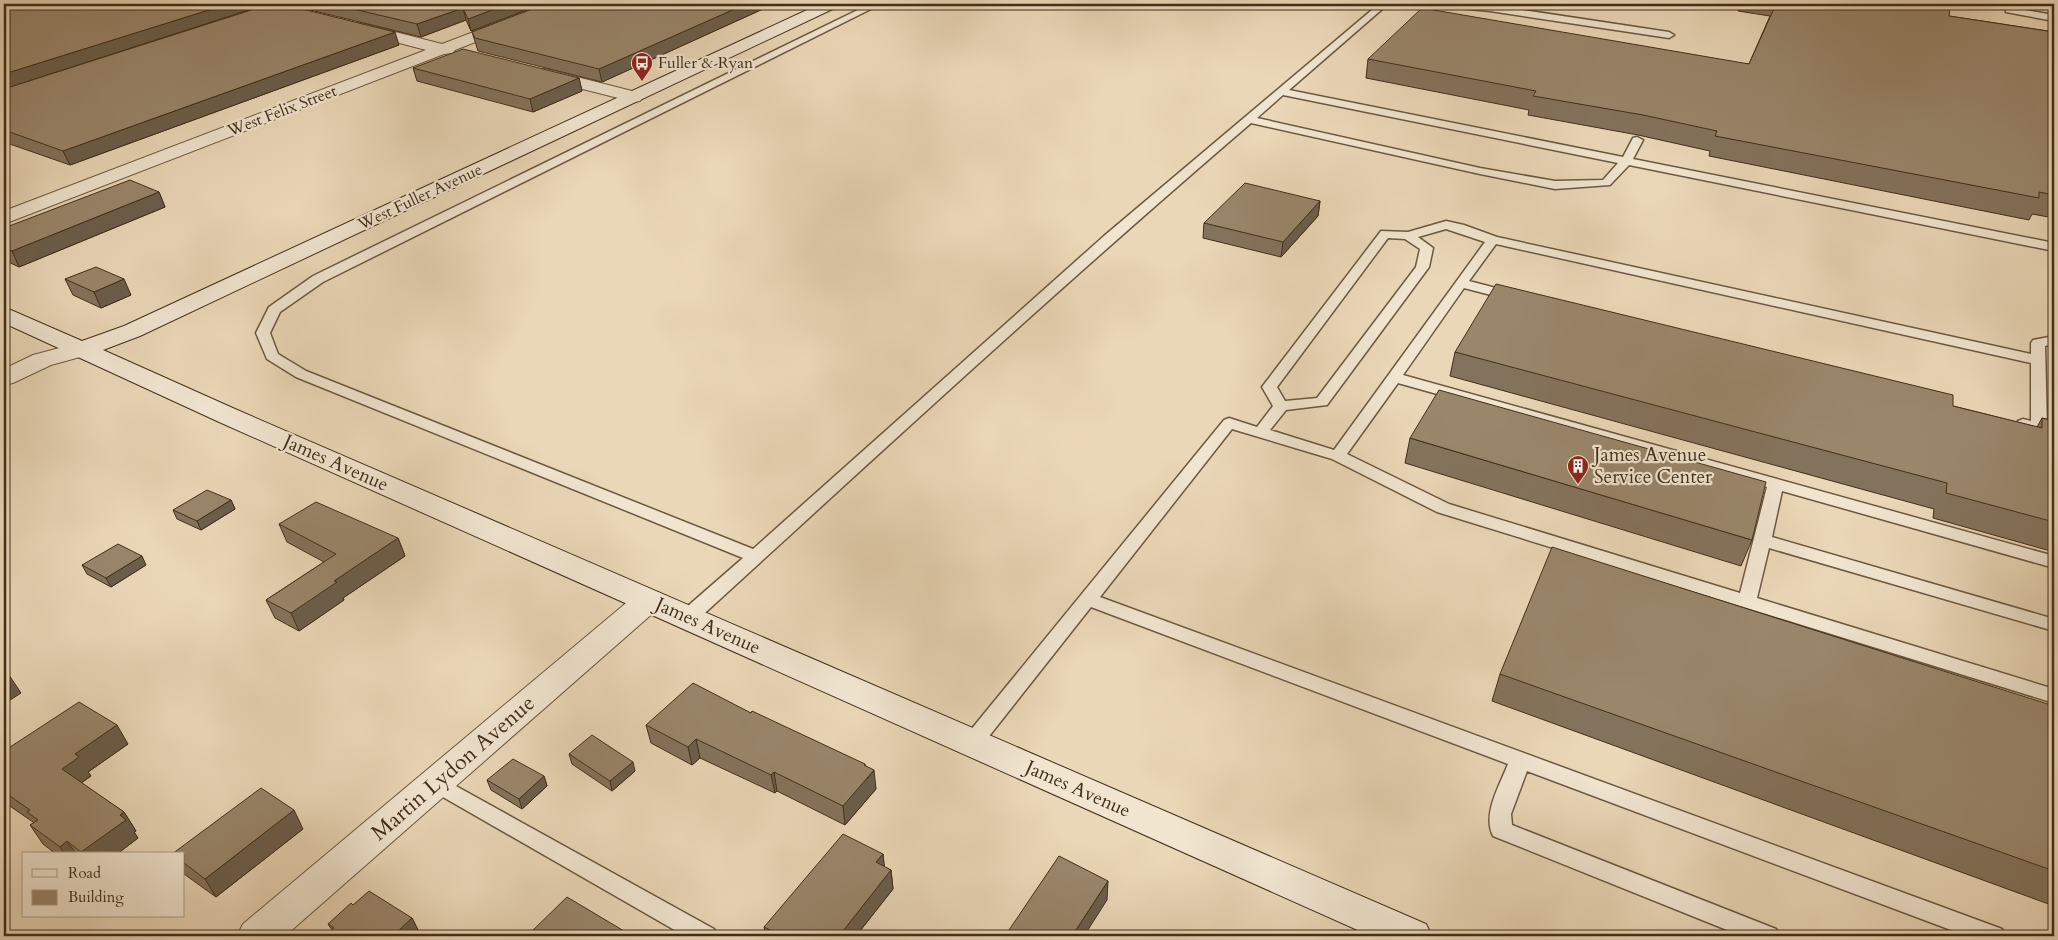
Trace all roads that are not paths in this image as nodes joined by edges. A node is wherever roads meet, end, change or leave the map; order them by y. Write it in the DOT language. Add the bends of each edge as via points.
graph roads {
  1 [pos="560,4"];
  2 [pos="832,4"];
  3 [pos="877,4"];
  4 [pos="1384,4"];
  5 [pos="1448,4"];
  6 [pos="2010,4"];
  7 [pos="2040,16"];
  8 [pos="2054,18"];
  9 [pos="343,24"];
  10 [pos="2044,29"];
  11 [pos="1669,35"];
  12 [pos="444,49"];
  13 [pos="472,56"];
  14 [pos="530,70"];
  15 [pos="1282,92"];
  16 [pos="634,97"];
  17 [pos="1248,119"];
  18 [pos="1637,140"];
  19 [pos="1626,161"];
  20 [pos="4,218"];
  21 [pos="1408,236"];
  22 [pos="1493,240"];
  23 [pos="2054,247"];
  24 [pos="1461,283"];
  25 [pos="1528,300"];
  26 [pos="4,314"];
  27 [pos="2054,340"];
  28 [pos="82,349"];
  29 [pos="2038,360"];
  30 [pos="1394,377"];
  31 [pos="4,378"];
  32 [pos="1280,406"];
  33 [pos="2010,421"];
  34 [pos="1260,432"];
  35 [pos="1338,456"];
  36 [pos="1776,484"];
  37 [pos="1762,540"];
  38 [pos="756,557"];
  39 [pos="2054,562"];
  40 [pos="1088,599"];
  41 [pos="649,600"];
  42 [pos="1747,601"];
  43 [pos="688,617"];
  44 [pos="2054,625"];
  45 [pos="2054,696"];
  46 [pos="972,743"];
  47 [pos="1520,760"];
  48 [pos="436,783"];
  49 [pos="1395,933"];
  50 [pos="257,936"];
  51 [pos="706,936"];
  52 [pos="1768,936"];
  53 [pos="1994,936"];
  1 -- 12 [label="street, West Felix Street"];
  2 -- 16 [label="street, West Fuller Avenue"];
  3 -- 38 [label="lane" via="318,279 274,310 263,332 272,356 301,374"];
  4 -- 15 [label="lane"];
  5 -- 11 [label="lane"];
  6 -- 7 [label="lane" via="2009,10"];
  7 -- 8 [label="lane"];
  7 -- 10 [label="lane"];
  9 -- 12 [label="street"];
  12 -- 13 [label="street"];
  12 -- 20 [label="street, West Felix Street"];
  14 -- 16 [label="street"];
  15 -- 17 [label="lane"];
  15 -- 19 [label="lane"];
  16 -- 28 [label="street, West Fuller Avenue" via="132,332"];
  17 -- 19 [label="lane" via="1480,171 1555,184 1606,183"];
  17 -- 38 [label="lane" via="1108,239"];
  18 -- 19 [label="lane"];
  19 -- 23 [label="lane"];
  21 -- 22 [label="lane" via="1446,225"];
  21 -- 32 [label="lane" via="1386,234 1268,387"];
  21 -- 32 [label="lane" via="1427,248 1422,268 1322,402"];
  22 -- 24 [label="lane"];
  22 -- 29 [label="lane"];
  24 -- 25 [label="lane"];
  24 -- 30 [label="lane"];
  26 -- 28 [label="street, James Avenue"];
  27 -- 29 [label="lane" via="2038,343"];
  28 -- 31 [label="street, West Fuller Avenue" via="42,360"];
  28 -- 41 [label="street, James Avenue"];
  29 -- 33 [label="lane" via="2039,428"];
  30 -- 35 [label="lane"];
  30 -- 36 [label="lane"];
  32 -- 34 [label="lane"];
  34 -- 35 [label="lane"];
  34 -- 40 [label="lane" via="1229,423"];
  35 -- 42 [label="lane" via="1443,508"];
  36 -- 37 [label="lane"];
  36 -- 39 [label="lane"];
  37 -- 42 [label="lane"];
  37 -- 44 [label="lane"];
  38 -- 43 [label="lane"];
  40 -- 46 [label="lane"];
  40 -- 47 [label="lane"];
  41 -- 43 [label="street, James Avenue"];
  41 -- 48 [label="street, Martin Lydon Avenue"];
  42 -- 45 [label="lane"];
  43 -- 46 [label="street, James Avenue"];
  46 -- 49 [label="street, James Avenue"];
  47 -- 52 [label="lane" via="1500,814 1501,830"];
  47 -- 53 [label="lane"];
  48 -- 50 [label="street, Martin Lydon Avenue"];
  48 -- 51 [label="lane"];
}
